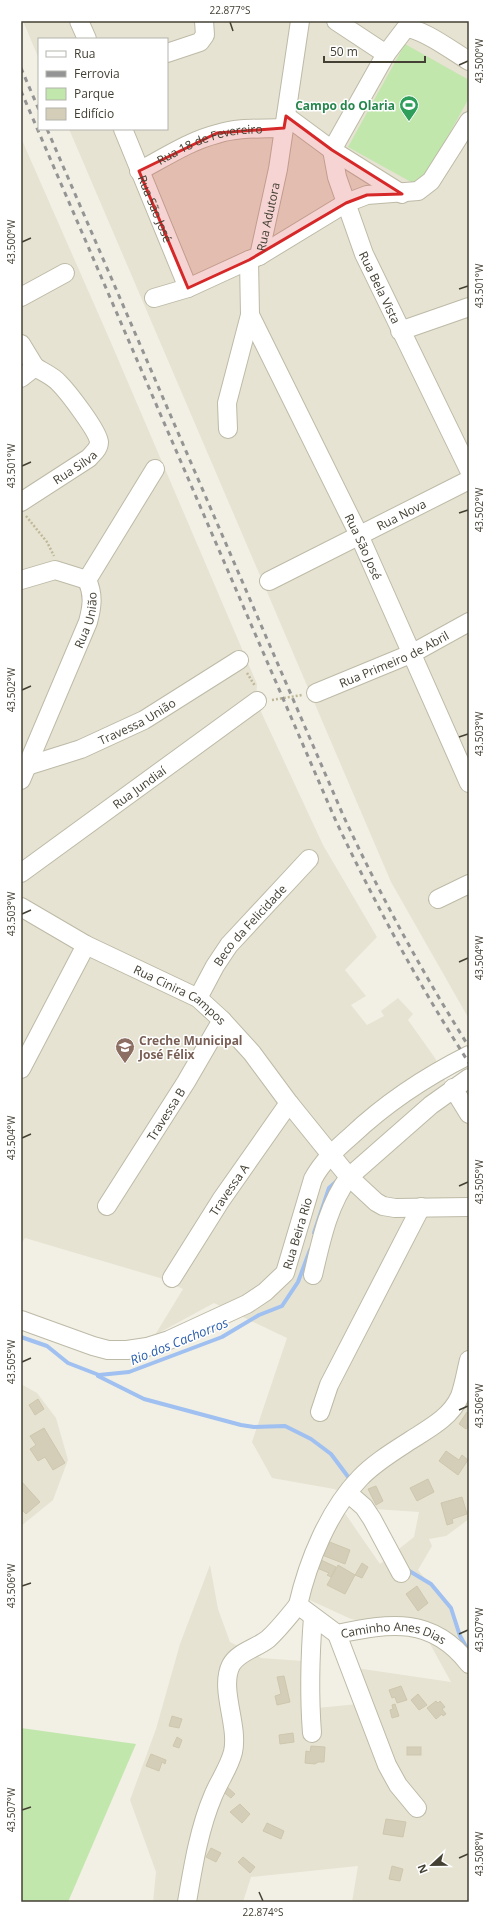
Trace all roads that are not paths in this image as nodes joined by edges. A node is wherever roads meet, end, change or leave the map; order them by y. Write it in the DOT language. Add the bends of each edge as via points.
graph roads {
  1 [pos="79,21"];
  2 [pos="204,21"];
  3 [pos="300,21"];
  4 [pos="336,21"];
  5 [pos="87,38"];
  6 [pos="168,53"];
  7 [pos="386,54"];
  8 [pos="469,61"];
  9 [pos="469,121"];
  10 [pos="285,122"];
  11 [pos="123,130"];
  12 [pos="332,150"];
  13 [pos="139,171"];
  14 [pos="402,194"];
  15 [pos="346,203"];
  16 [pos="254,258"];
  17 [pos="64,273"];
  18 [pos="188,288"];
  19 [pos="21,297"];
  20 [pos="154,298"];
  21 [pos="469,307"];
  22 [pos="250,315"];
  23 [pos="400,331"];
  24 [pos="21,344"];
  25 [pos="36,368"];
  26 [pos="21,378"];
  27 [pos="228,429"];
  28 [pos="155,469"];
  29 [pos="468,481"];
  30 [pos="23,508"];
  31 [pos="359,534"];
  32 [pos="21,580"];
  33 [pos="87,580"];
  34 [pos="269,581"];
  35 [pos="469,622"];
  36 [pos="413,653"];
  37 [pos="239,660"];
  38 [pos="316,693"];
  39 [pos="261,700"];
  40 [pos="24,773"];
  41 [pos="469,783"];
  42 [pos="309,859"];
  43 [pos="21,874"];
  44 [pos="469,884"];
  45 [pos="438,899"];
  46 [pos="21,907"];
  47 [pos="86,945"];
  48 [pos="198,998"];
  49 [pos="222,1020"];
  50 [pos="469,1055"];
  51 [pos="21,1069"];
  52 [pos="469,1078"];
  53 [pos="453,1088"];
  54 [pos="289,1103"];
  55 [pos="469,1114"];
  56 [pos="333,1157"];
  57 [pos="348,1175"];
  58 [pos="107,1206"];
  59 [pos="421,1207"];
  60 [pos="469,1207"];
  61 [pos="312,1275"];
  62 [pos="172,1278"];
  63 [pos="21,1320"];
  64 [pos="469,1360"];
  65 [pos="320,1412"];
  66 [pos="353,1486"];
  67 [pos="401,1573"];
  68 [pos="298,1604"];
  69 [pos="313,1617"];
  70 [pos="337,1634"];
  71 [pos="469,1664"];
  72 [pos="312,1733"];
  73 [pos="417,1808"];
  74 [pos="188,1902"];
  1 -- 5 [label="street"];
  2 -- 6 [label="street" via="205,36 200,42"];
  3 -- 10 [label="street, Rua Adutora"];
  4 -- 7 [label="street"];
  7 -- 8 [label="street" via="400,34 410,28"];
  7 -- 12 [label="street"];
  9 -- 14 [label="street" via="431,181 418,192"];
  10 -- 12 [label="street"];
  10 -- 13 [label="street, Rua 18 de Fevereiro" via="217,133 196,141"];
  10 -- 16 [label="street, Rua Adutora" via="278,169"];
  11 -- 13 [label="street, Rua São José"];
  12 -- 14 [label="street"];
  12 -- 15 [label="street, Rua Bela Vista" via="337,177"];
  13 -- 18 [label="street, Rua São José"];
  14 -- 15 [label="street" via="367,196"];
  15 -- 16 [label="street"];
  15 -- 23 [label="street, Rua Bela Vista" via="364,254"];
  16 -- 18 [label="street"];
  16 -- 22 [label="street, Rua Adutora"];
  17 -- 19 [label="street"];
  18 -- 20 [label="street"];
  21 -- 23 [label="street"];
  22 -- 27 [label="street, Rua Adutora" via="227,402"];
  22 -- 31 [label="street, Rua São José"];
  23 -- 29 [label="street, Rua Bela Vista"];
  24 -- 25 [label="street"];
  25 -- 26 [label="street"];
  25 -- 30 [label="street, Rua Silva" via="58,381 69,394 99,443 97,450 89,458"];
  28 -- 33 [label="street, Rua União"];
  29 -- 31 [label="street, Rua Nova"];
  31 -- 34 [label="street, Rua Nova"];
  31 -- 36 [label="street, Rua São José"];
  32 -- 33 [label="street" via="55,570"];
  33 -- 40 [label="street, Rua União" via="92,593 88,622"];
  35 -- 36 [label="street, Rua Primeiro de Abril"];
  36 -- 38 [label="street, Rua Primeiro de Abril"];
  36 -- 41 [label="street, Rua São José"];
  37 -- 40 [label="street, Travessa União" via="144,720"];
  39 -- 43 [label="street, Rua Jundiaí"];
  42 -- 48 [label="street, Beco da Felicidade" via="229,945"];
  44 -- 45 [label="street"];
  46 -- 47 [label="street, Rua Cinira Campos"];
  47 -- 48 [label="street, Rua Cinira Campos"];
  47 -- 51 [label="street"];
  48 -- 49 [label="street, Rua Cinira Campos"];
  49 -- 54 [label="street, Rua Cinira Campos" via="252,1052"];
  49 -- 58 [label="street, Travessa B"];
  50 -- 56 [label="street, Rua Beira Rio" via="401,1094 374,1114"];
  52 -- 53 [label="street"];
  53 -- 55 [label="street"];
  53 -- 57 [label="street"];
  54 -- 56 [label="street, Rua Cinira Campos"];
  54 -- 62 [label="street, Travessa A" via="221,1200"];
  56 -- 57 [label="street, Rua Cinira Campos"];
  56 -- 63 [label="street, Rua Beira Rio" via="320,1168 313,1180 285,1273 265,1292 247,1304 169,1340 127,1350 108,1350 92,1346"];
  57 -- 59 [label="street, Rua Cinira Campos" via="382,1206"];
  57 -- 61 [label="street" via="331,1211"];
  59 -- 60 [label="street, Rua Cinira Campos"];
  59 -- 65 [label="street" via="329,1385"];
  64 -- 66 [label="street" via="460,1396 452,1409 440,1422 410,1440"];
  66 -- 67 [label="street"];
  66 -- 68 [label="street" via="325,1530 311,1560"];
  68 -- 69 [label="street, Caminho Anes Dias"];
  68 -- 74 [label="street" via="267,1639 232,1663 228,1672 233,1751 206,1815"];
  69 -- 70 [label="street, Caminho Anes Dias"];
  69 -- 72 [label="street" via="310,1648"];
  70 -- 71 [label="street, Caminho Anes Dias" via="360,1629 411,1626 438,1636 456,1648"];
  70 -- 73 [label="street" via="387,1765 398,1785"];
}
